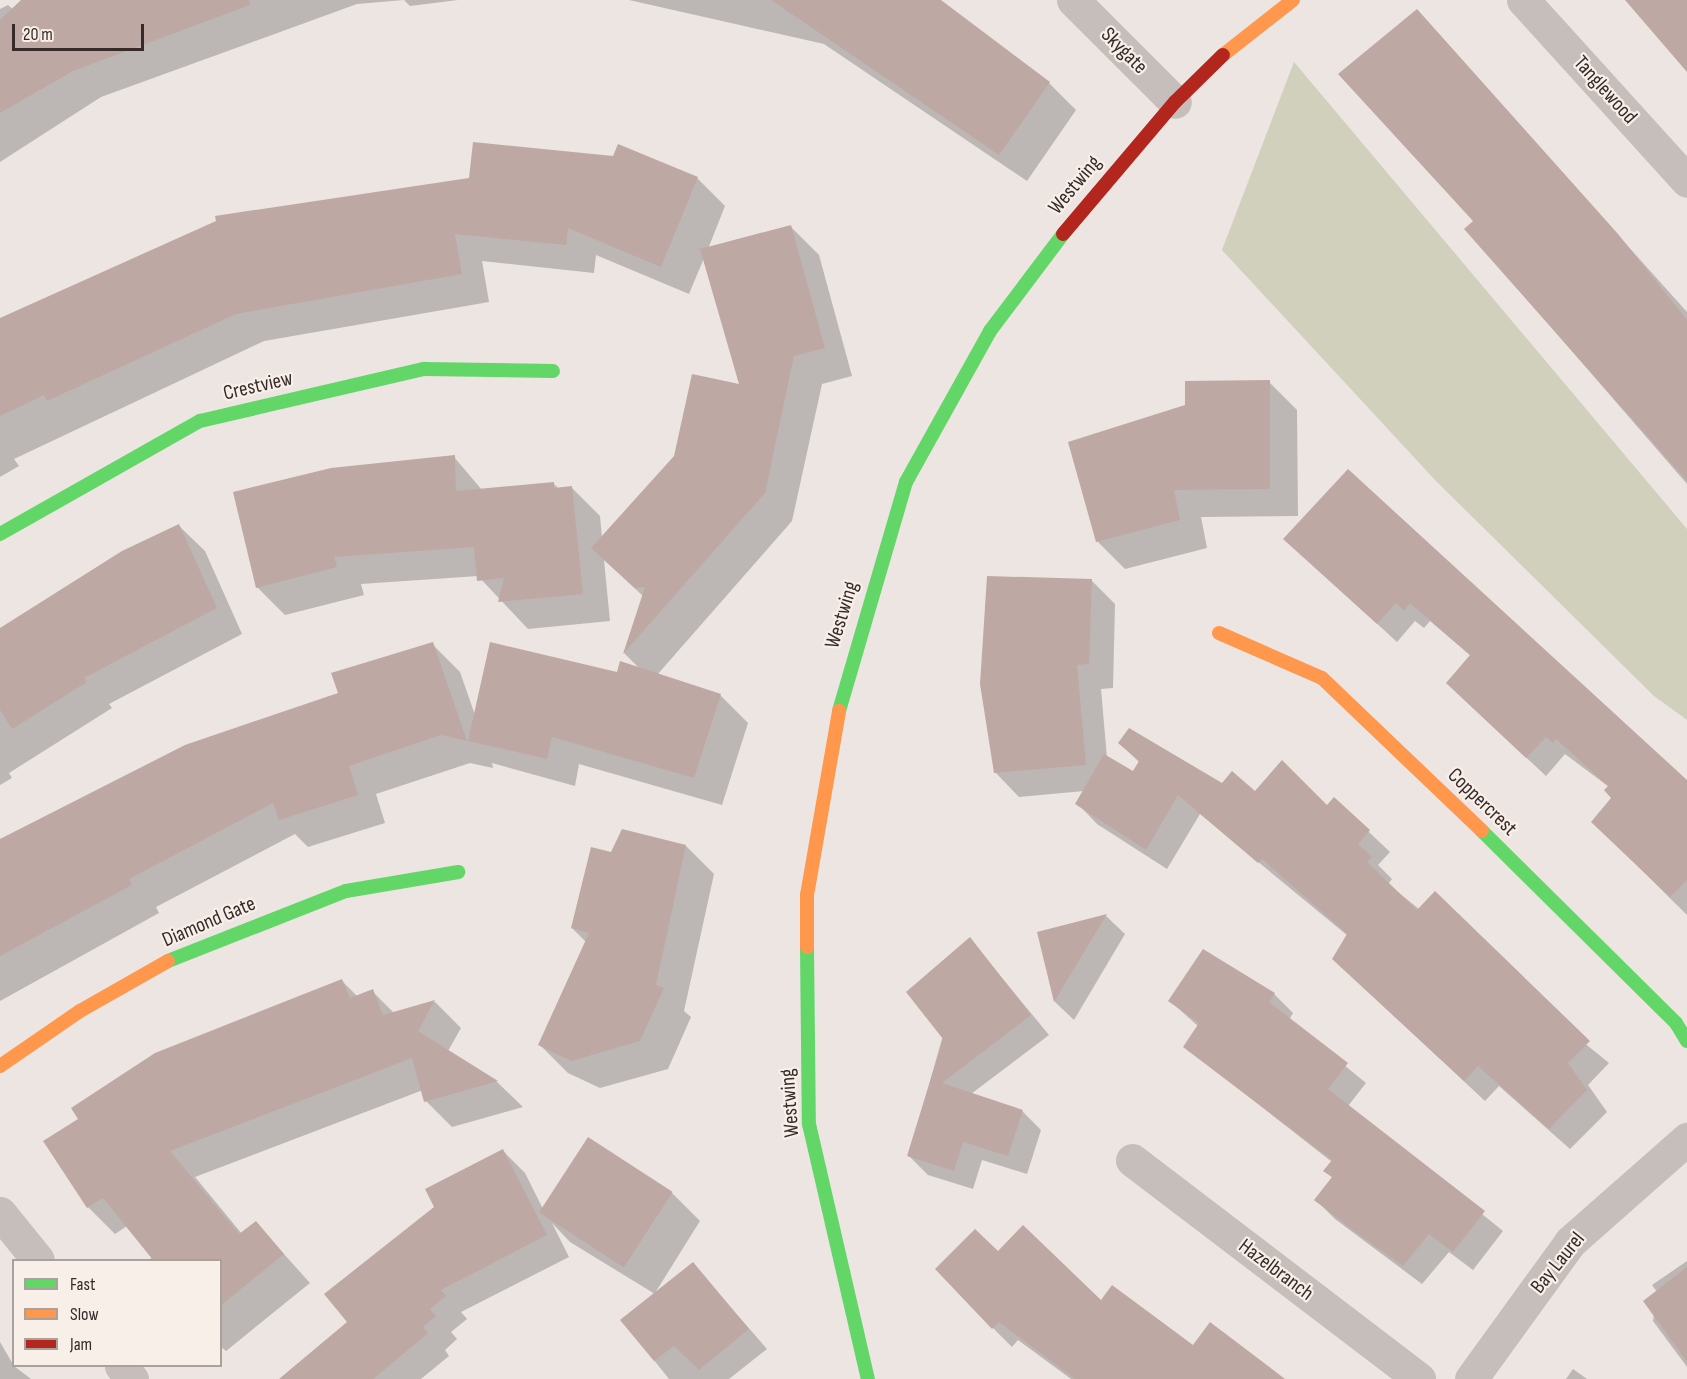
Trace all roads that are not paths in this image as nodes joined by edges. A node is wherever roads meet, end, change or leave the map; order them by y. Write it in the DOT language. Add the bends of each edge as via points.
graph roads {
  1 [pos="1073,0"];
  2 [pos="1293,0"];
  3 [pos="1523,0"];
  4 [pos="1175,102"];
  5 [pos="1687,181"];
  6 [pos="553,371"];
  7 [pos="0,534"];
  8 [pos="1220,633"];
  9 [pos="458,872"];
  10 [pos="1687,1041"];
  11 [pos="0,1066"];
  12 [pos="1687,1139"];
  13 [pos="1132,1160"];
  14 [pos="0,1213"];
  15 [pos="37,1259"];
  16 [pos="123,1367"];
  17 [pos="132,1379"];
  18 [pos="868,1379"];
  19 [pos="1419,1379"];
  20 [pos="1471,1379"];
  1 -- 4 [label="street, Skygate"];
  2 -- 4 [label="street, Westwing" via="1233,45"];
  3 -- 5 [label="street, Tanglewood"];
  4 -- 18 [label="street, Westwing" via="1060,236 990,331 906,482 845,677 807,895 809,1124"];
  6 -- 7 [label="street, Crestview" via="424,369 200,421"];
  8 -- 10 [label="street, Coppercrest" via="1322,678 1676,1023"];
  9 -- 11 [label="street, Diamond Gate" via="346,891 188,950 81,1011"];
  12 -- 20 [label="street, Bay Laurel" via="1570,1242"];
  13 -- 19 [label="street, Hazelbranch"];
  14 -- 15 [label="street"];
  16 -- 17 [label="street"];
}
